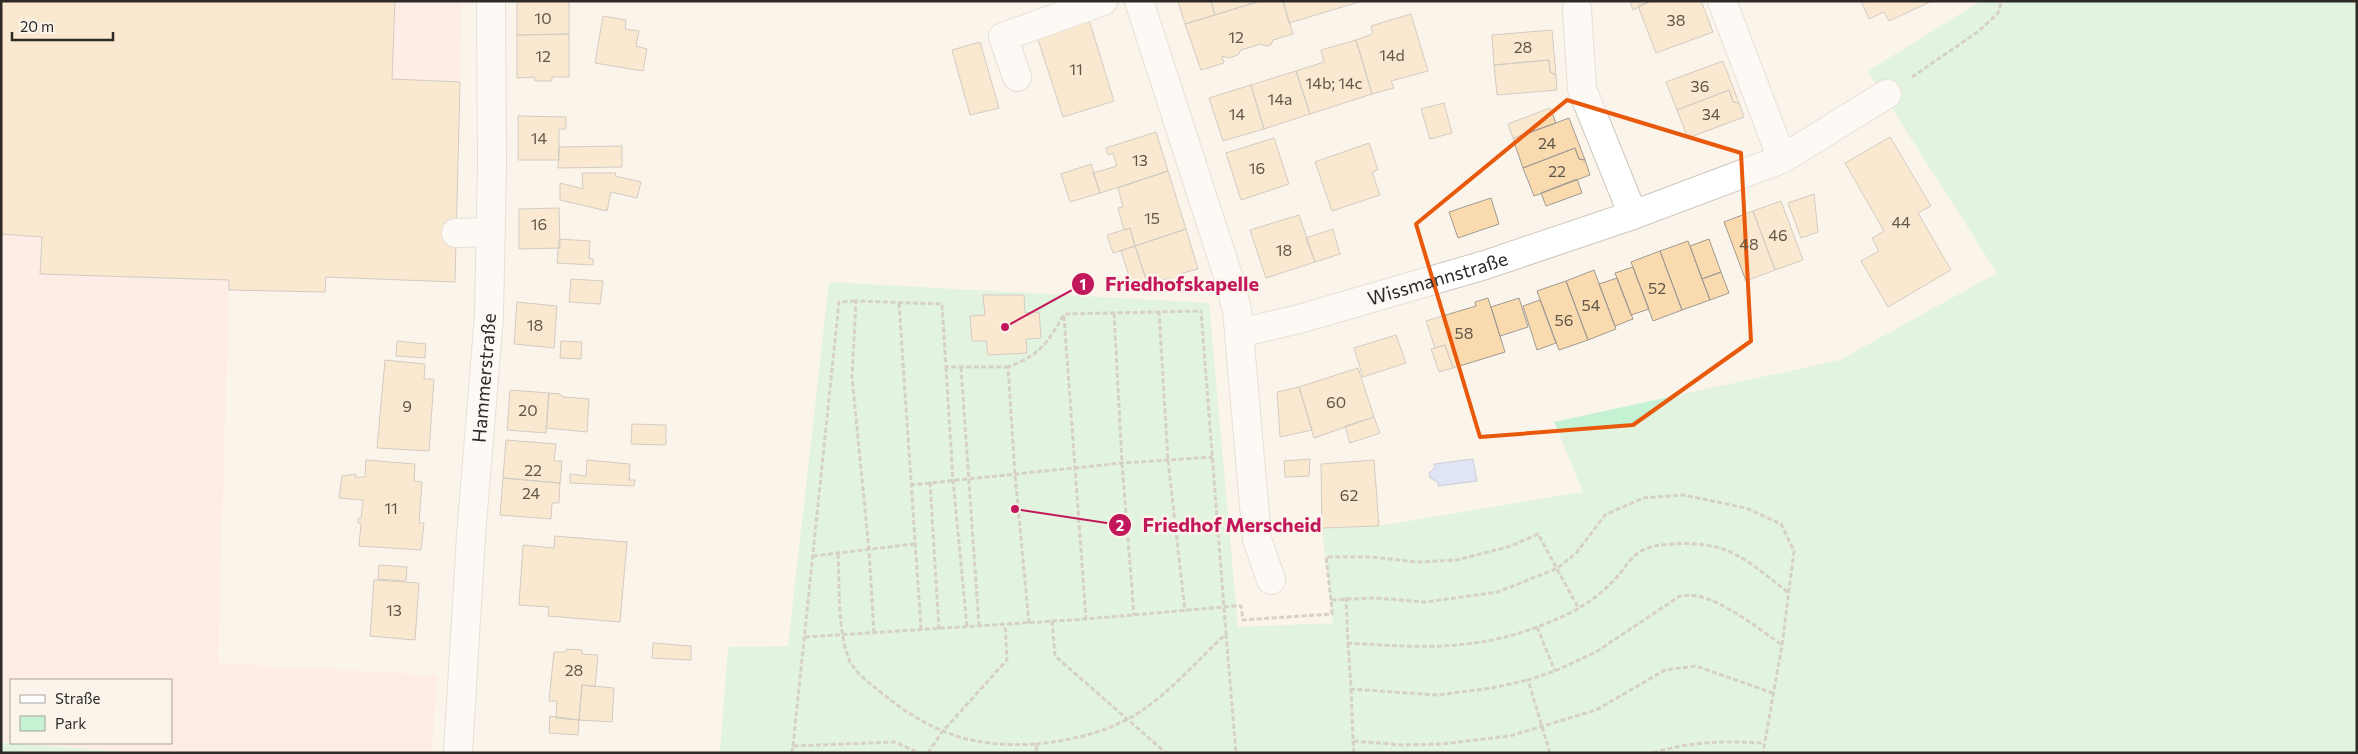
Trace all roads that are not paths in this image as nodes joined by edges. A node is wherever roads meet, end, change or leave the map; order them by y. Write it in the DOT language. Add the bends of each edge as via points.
graph roads {
  1 [pos="492,1"];
  2 [pos="1103,1"];
  3 [pos="1139,1"];
  4 [pos="1722,1"];
  5 [pos="1577,9"];
  6 [pos="1017,77"];
  7 [pos="1887,94"];
  8 [pos="1782,159"];
  9 [pos="1633,215"];
  10 [pos="491,232"];
  11 [pos="456,233"];
  12 [pos="1239,322"];
  13 [pos="1271,580"];
  14 [pos="458,753"];
  1 -- 10 [label="street, Hammerstraße"];
  2 -- 6 [label="street" via="1003,37"];
  3 -- 12 [label="street" via="1230,282"];
  4 -- 8 [label="street"];
  5 -- 9 [label="street" via="1582,89"];
  7 -- 8 [label="street, Wissmannstraße"];
  8 -- 9 [label="street, Wissmannstraße"];
  9 -- 12 [label="street, Wissmannstraße" via="1485,265 1299,319"];
  10 -- 11 [label="street"];
  10 -- 14 [label="street, Hammerstraße" via="489,316"];
  12 -- 13 [label="street" via="1257,539"];
}
